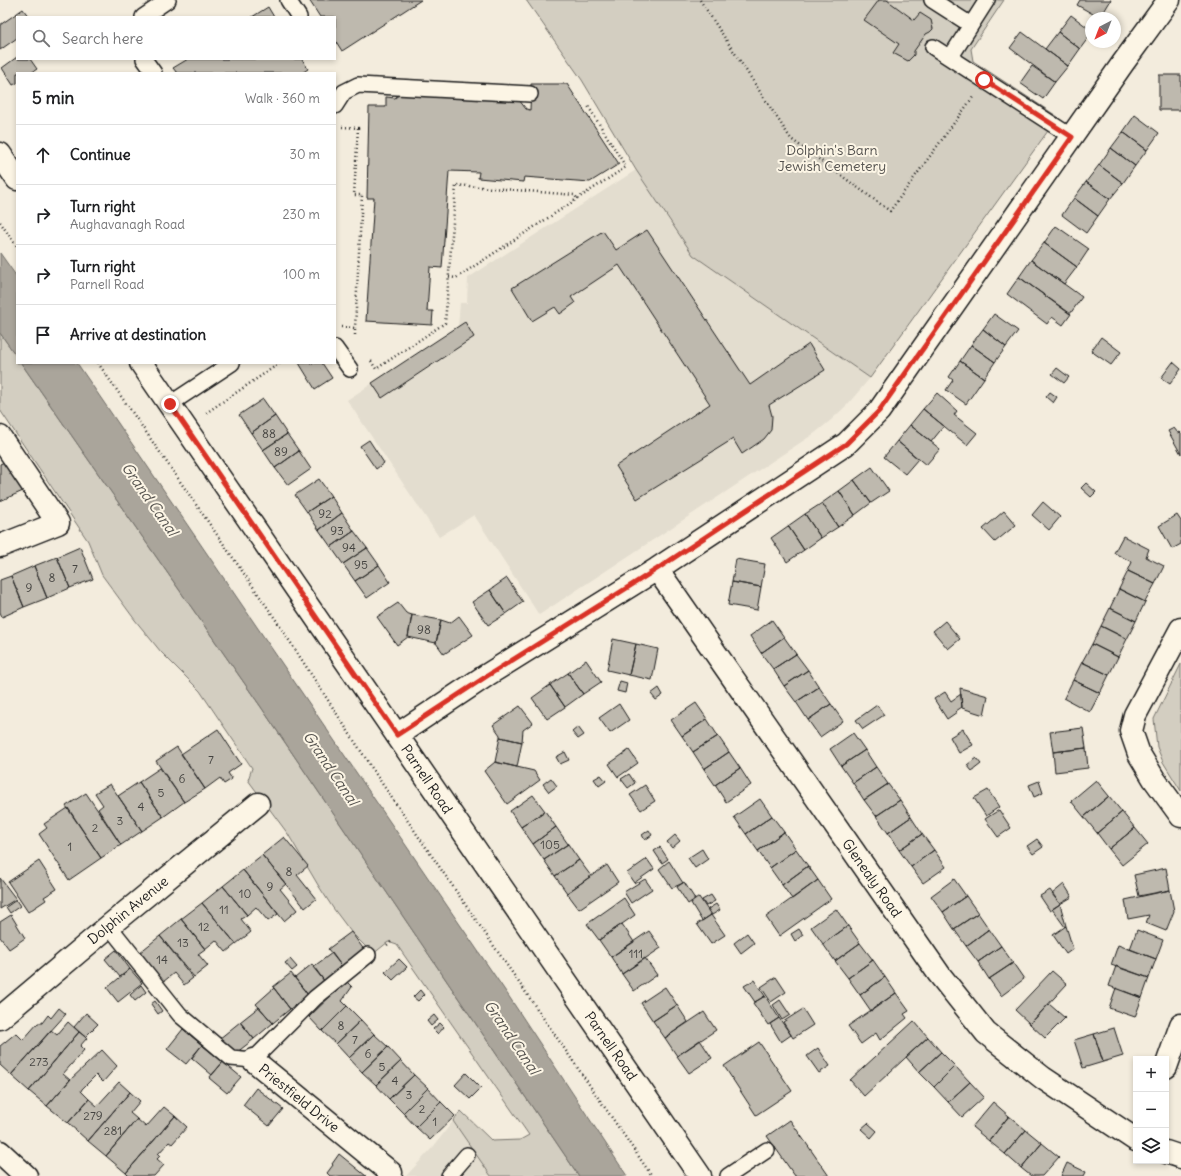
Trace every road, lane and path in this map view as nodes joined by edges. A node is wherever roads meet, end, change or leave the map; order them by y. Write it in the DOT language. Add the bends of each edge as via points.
graph roads {
  1 [pos="168,0"];
  2 [pos="288,0"];
  3 [pos="700,0"];
  4 [pos="932,0"];
  5 [pos="988,0"];
  6 [pos="1169,0"];
  7 [pos="144,16"];
  8 [pos="298,16"];
  9 [pos="971,25"];
  10 [pos="933,47"];
  11 [pos="950,58"];
  12 [pos="145,60"];
  13 [pos="153,72"];
  14 [pos="984,80"];
  15 [pos="530,94"];
  16 [pos="336,104"];
  17 [pos="588,106"];
  18 [pos="336,126"];
  19 [pos="1072,137"];
  20 [pos="0,154"];
  21 [pos="16,178"];
  22 [pos="577,199"];
  23 [pos="0,222"];
  24 [pos="16,246"];
  25 [pos="449,276"];
  26 [pos="336,327"];
  27 [pos="355,328"];
  28 [pos="355,338"];
  29 [pos="336,349"];
  30 [pos="367,356"];
  31 [pos="99,364"];
  32 [pos="142,364"];
  33 [pos="230,364"];
  34 [pos="279,364"];
  35 [pos="350,369"];
  36 [pos="170,404"];
  37 [pos="206,414"];
  38 [pos="0,437"];
  39 [pos="0,546"];
  40 [pos="657,569"];
  41 [pos="1181,629"];
  42 [pos="397,735"];
  43 [pos="258,804"];
  44 [pos="1181,816"];
  45 [pos="109,926"];
  46 [pos="368,955"];
  47 [pos="0,1018"];
  48 [pos="1181,1025"];
  49 [pos="1169,1059"];
  50 [pos="253,1060"];
  51 [pos="1133,1138"];
  52 [pos="767,1150"];
  53 [pos="0,1152"];
  54 [pos="1169,1153"];
  55 [pos="467,1155"];
  56 [pos="1181,1157"];
  57 [pos="390,1174"];
  58 [pos="26,1176"];
  59 [pos="449,1176"];
  60 [pos="652,1176"];
  61 [pos="700,1176"];
  62 [pos="728,1176"];
  1 -- 7 [label="lane"];
  2 -- 8 [label="lane"];
  3 -- 14 [label="path" via="791,139 890,211"];
  4 -- 9 [label="lane"];
  5 -- 9 [label="lane"];
  6 -- 19 [label="street"];
  9 -- 11 [label="lane"];
  10 -- 11 [label="lane"];
  11 -- 14 [label="lane"];
  12 -- 13 [label="lane"];
  14 -- 19 [label="lane"];
  15 -- 16 [label="lane" via="358,85 344,92"];
  17 -- 22 [label="path" via="626,167"];
  18 -- 27 [label="path" via="358,128 354,195 362,195"];
  19 -- 40 [label="street" via="879,411 846,444"];
  20 -- 21 [label="street"];
  22 -- 25 [label="path" via="456,278"];
  22 -- 25 [label="path" via="575,195 456,185"];
  23 -- 24 [label="path"];
  25 -- 30 [label="path" via="445,323 376,368"];
  26 -- 27 [label="path"];
  27 -- 28 [label="path"];
  29 -- 35 [label="lane"];
  31 -- 60 [label="path" via="274,617 381,782"];
  32 -- 36 [label="street, Parnell Road"];
  33 -- 36 [label="lane"];
  34 -- 37 [label="path"];
  36 -- 42 [label="street, Parnell Road"];
  38 -- 39 [label="street" via="58,523"];
  40 -- 42 [label="street"];
  40 -- 51 [label="street, Glenealy Road" via="938,974 986,1034 1044,1078"];
  41 -- 44 [label="street" via="1135,715 1131,732 1139,754"];
  42 -- 61 [label="street, Parnell Road"];
  43 -- 45 [label="street, Dolphin Avenue"];
  45 -- 47 [label="street, Dolphin Avenue"];
  45 -- 50 [label="lane, Priestfield Drive" via="180,1015 231,1058"];
  46 -- 50 [label="lane" via="315,998"];
  48 -- 49 [label="street"];
  50 -- 57 [label="street, Priestfield Drive"];
  52 -- 62 [label="lane"];
  53 -- 58 [label="street"];
  54 -- 56 [label="street"];
  55 -- 59 [label="lane"];
}
